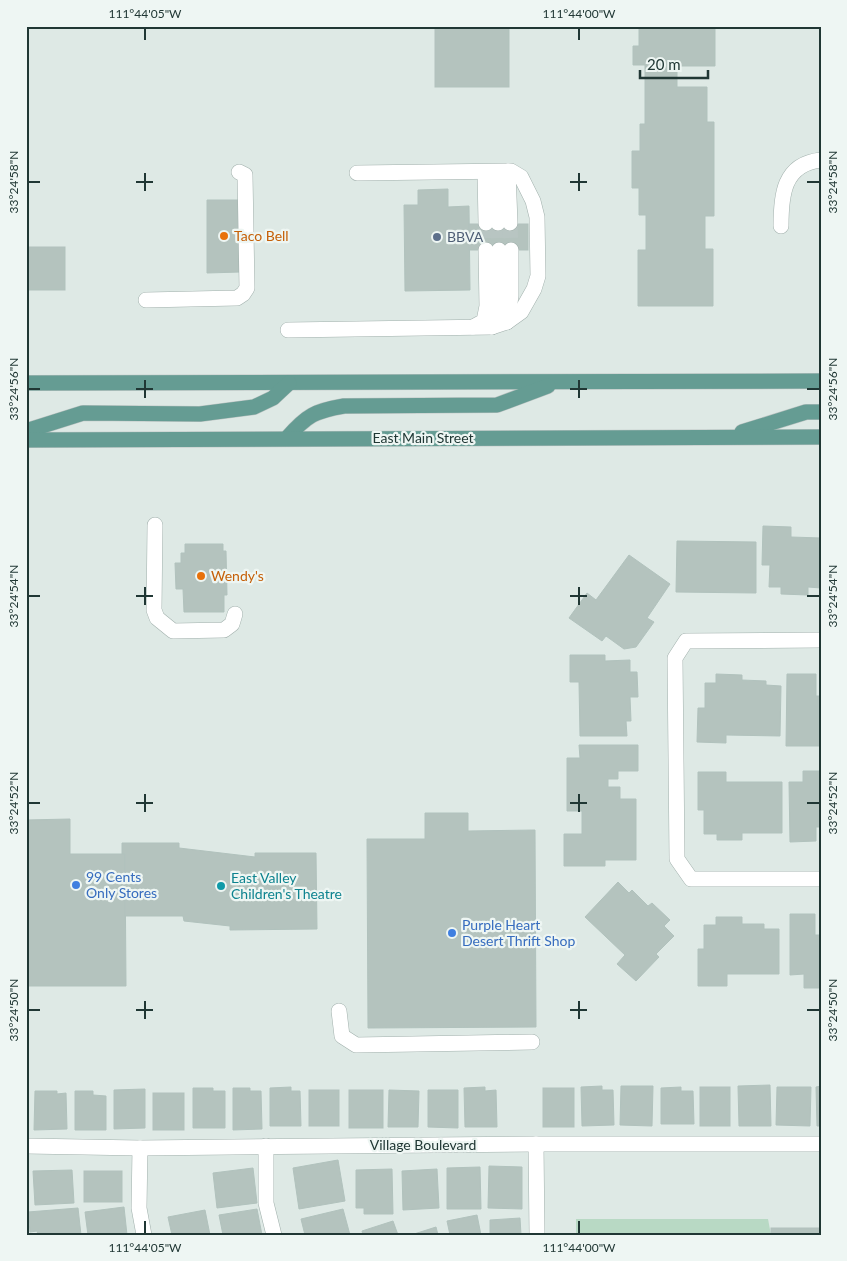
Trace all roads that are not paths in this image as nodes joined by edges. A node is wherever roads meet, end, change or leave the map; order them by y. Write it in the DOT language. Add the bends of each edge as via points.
graph roads {
  1 [pos="821,160"];
  2 [pos="239,172"];
  3 [pos="496,172"];
  4 [pos="357,173"];
  5 [pos="781,226"];
  6 [pos="499,250"];
  7 [pos="146,300"];
  8 [pos="507,322"];
  9 [pos="473,327"];
  10 [pos="492,327"];
  11 [pos="288,330"];
  12 [pos="821,381"];
  13 [pos="557,382"];
  14 [pos="26,383"];
  15 [pos="289,383"];
  16 [pos="821,412"];
  17 [pos="26,431"];
  18 [pos="727,437"];
  19 [pos="821,437"];
  20 [pos="287,438"];
  21 [pos="26,440"];
  22 [pos="155,524"];
  23 [pos="235,614"];
  24 [pos="821,640"];
  25 [pos="821,879"];
  26 [pos="339,1010"];
  27 [pos="532,1042"];
  28 [pos="536,1144"];
  29 [pos="821,1144"];
  30 [pos="26,1146"];
  31 [pos="266,1146"];
  32 [pos="140,1148"];
  33 [pos="144,1235"];
  34 [pos="274,1235"];
  35 [pos="537,1235"];
  1 -- 5 [label="street" via="797,168 785,185"];
  2 -- 7 [label="street" via="245,175 247,288 243,294 237,298"];
  3 -- 3 [label="street" via="498,223"];
  3 -- 4 [label="street"];
  3 -- 8 [label="street" via="521,177 537,217 538,276 521,312"];
  6 -- 8 [label="street" via="511,296"];
  6 -- 9 [label="street" via="484,321"];
  6 -- 10 [label="street" via="498,314"];
  8 -- 10 [label="street"];
  9 -- 10 [label="street"];
  9 -- 11 [label="street"];
  12 -- 13 [label="main road"];
  13 -- 15 [label="main road"];
  13 -- 20 [label="main road" via="497,405 344,406 325,409 308,416"];
  14 -- 15 [label="main road"];
  15 -- 17 [label="main road" via="272,398 254,407 200,414 83,413"];
  16 -- 18 [label="main road" via="806,412"];
  18 -- 19 [label="main road, East Main Street"];
  18 -- 20 [label="main road, East Main Street"];
  20 -- 21 [label="main road, East Main Street"];
  22 -- 23 [label="street" via="154,610 157,618 173,631 224,630 232,624"];
  24 -- 25 [label="street" via="686,642 675,658 677,859 691,880"];
  26 -- 27 [label="street" via="342,1036 356,1045"];
  28 -- 29 [label="street, Village Boulevard"];
  28 -- 31 [label="street, Village Boulevard"];
  28 -- 35 [label="street"];
  30 -- 32 [label="street, Village Boulevard"];
  31 -- 32 [label="street, Village Boulevard"];
  31 -- 34 [label="street" via="266,1203"];
  32 -- 33 [label="street" via="138,1208"];
}
